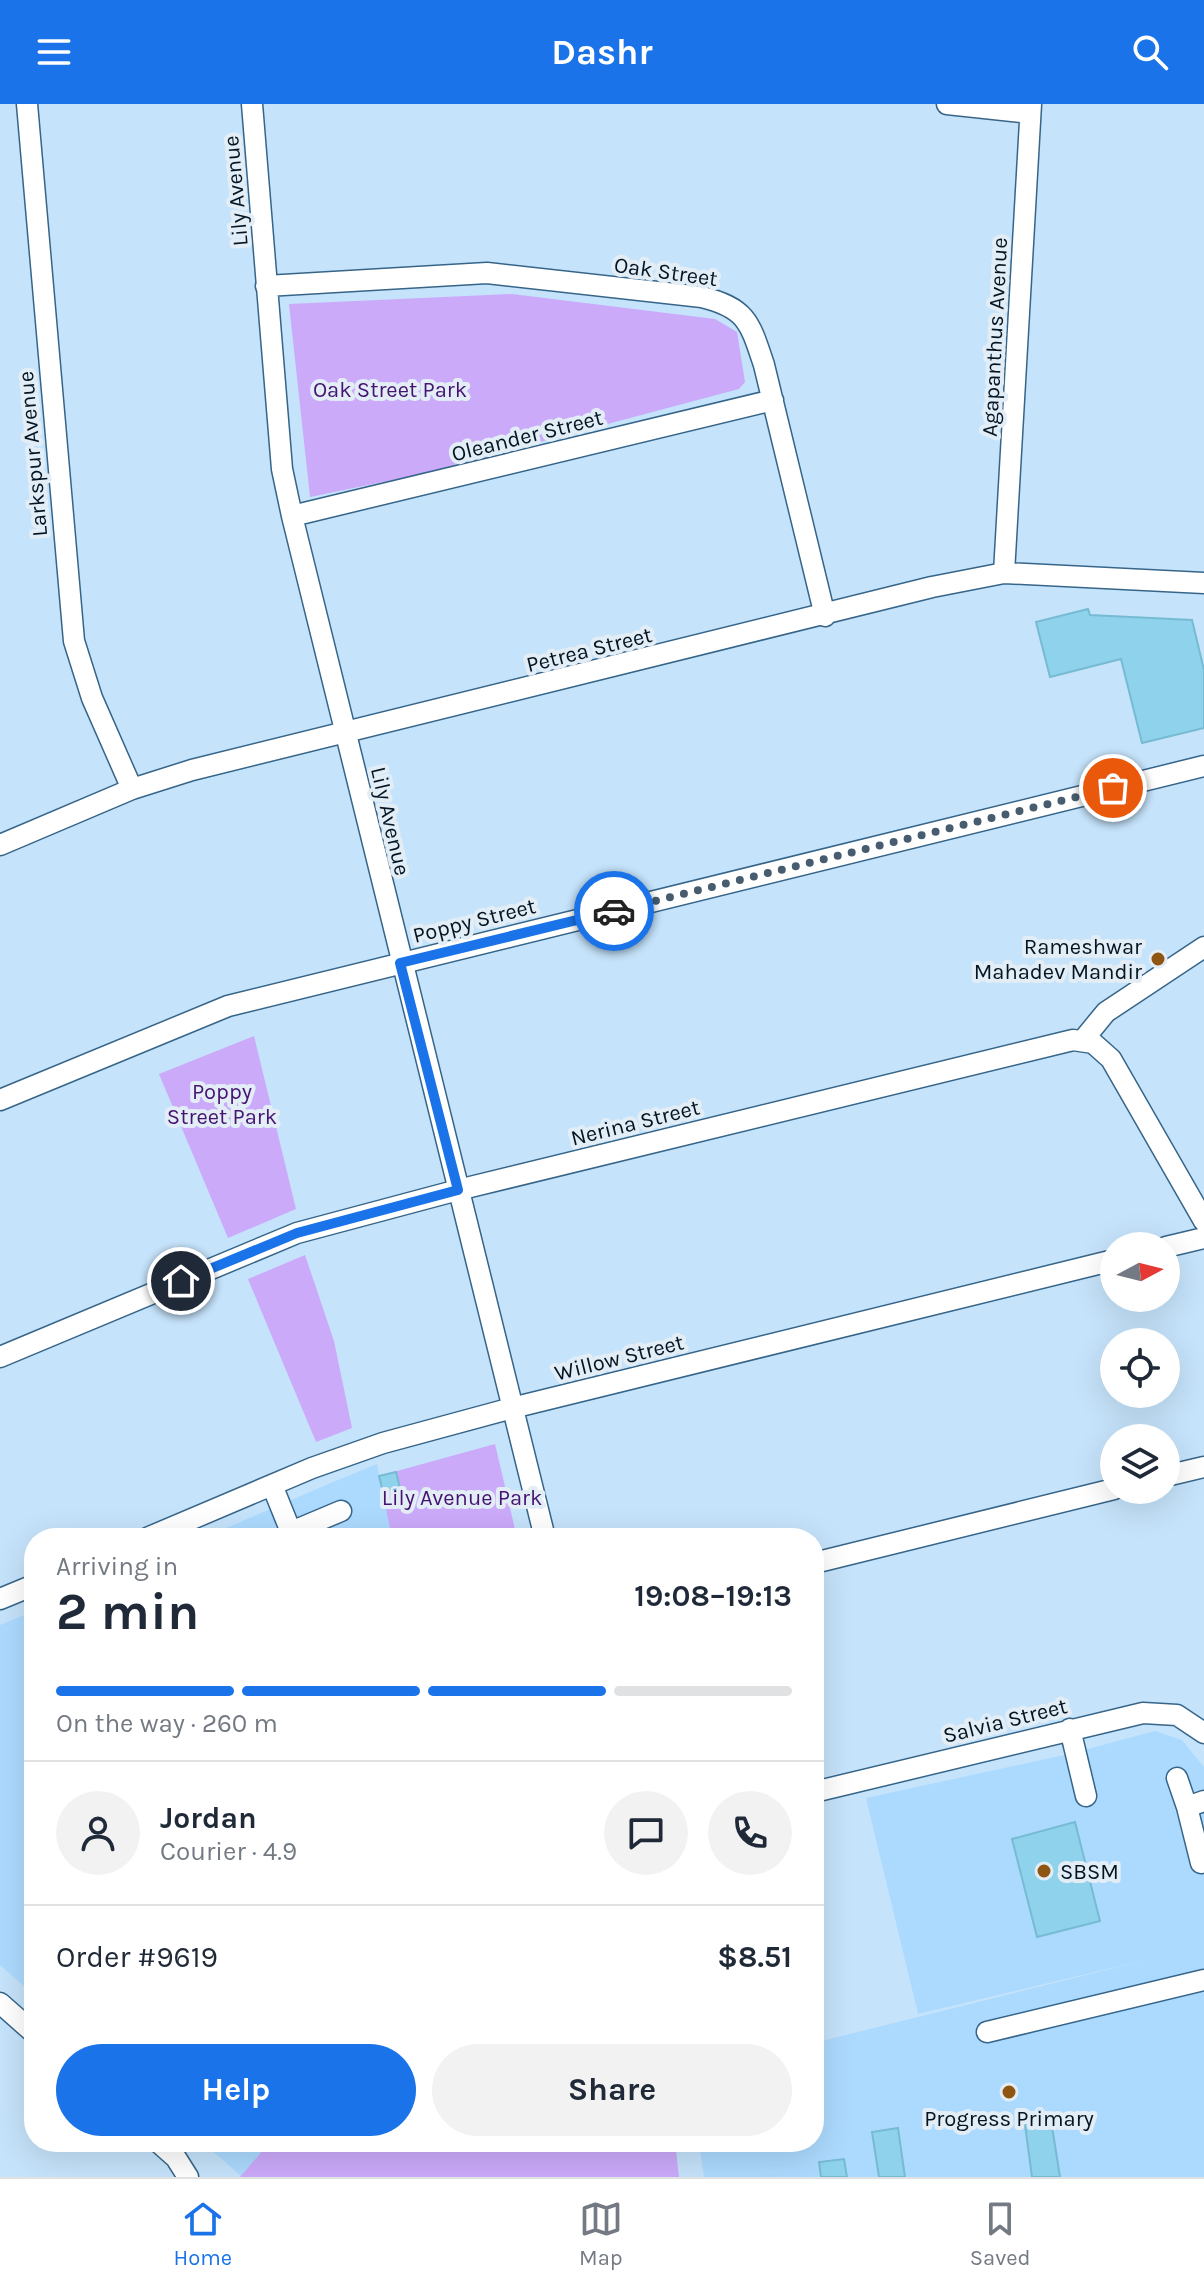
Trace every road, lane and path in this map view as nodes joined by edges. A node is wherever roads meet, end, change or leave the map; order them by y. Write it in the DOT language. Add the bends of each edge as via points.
graph roads {
  1 [pos="27,104"];
  2 [pos="252,104"];
  3 [pos="947,104"];
  4 [pos="1031,109"];
  5 [pos="266,286"];
  6 [pos="773,400"];
  7 [pos="292,516"];
  8 [pos="1004,573"];
  9 [pos="1204,583"];
  10 [pos="825,616"];
  11 [pos="345,734"];
  12 [pos="1204,766"];
  13 [pos="132,789"];
  14 [pos="0,845"];
  15 [pos="1204,947"];
  16 [pos="400,963"];
  17 [pos="1083,1040"];
  18 [pos="0,1100"];
  19 [pos="458,1190"];
  20 [pos="1204,1221"];
  21 [pos="1204,1238"];
  22 [pos="1180,1244"];
  23 [pos="1100,1263"];
  24 [pos="0,1357"];
  25 [pos="512,1408"];
  26 [pos="1204,1467"];
  27 [pos="1180,1473"];
  28 [pos="272,1485"];
  29 [pos="1100,1492"];
  30 [pos="341,1511"];
  31 [pos="171,1528"];
  32 [pos="282,1528"];
  33 [pos="301,1528"];
  34 [pos="542,1528"];
  35 [pos="824,1561"];
  36 [pos="24,1589"];
  37 [pos="0,1599"];
  38 [pos="1070,1729"];
  39 [pos="1204,1733"];
  40 [pos="1177,1778"];
  41 [pos="824,1790"];
  42 [pos="1086,1796"];
  43 [pos="1196,1804"];
  44 [pos="1201,1863"];
  45 [pos="1204,1980"];
  46 [pos="0,2003"];
  47 [pos="24,2024"];
  48 [pos="987,2032"];
  49 [pos="169,2152"];
  50 [pos="188,2177"];
  1 -- 13 [label="street, Larkspur Avenue" via="74,641 92,698"];
  2 -- 5 [label="street, Lily Avenue"];
  3 -- 4 [label="street"];
  4 -- 8 [label="street, Agapanthus Avenue"];
  5 -- 6 [label="street, Oak Street" via="487,273 702,297 723,302 744,316"];
  5 -- 7 [label="street, Lily Avenue" via="282,469"];
  6 -- 7 [label="street, Oleander Street"];
  6 -- 10 [label="street, Oak Street"];
  7 -- 11 [label="street, Lily Avenue"];
  8 -- 9 [label="street, Petrea Street"];
  8 -- 10 [label="street, Petrea Street"];
  10 -- 11 [label="street, Petrea Street"];
  11 -- 13 [label="street, Petrea Street"];
  11 -- 16 [label="street, Lily Avenue"];
  12 -- 16 [label="street, Poppy Street"];
  13 -- 14 [label="street, Petrea Street"];
  15 -- 17 [label="street" via="1120,1002"];
  16 -- 18 [label="street, Poppy Street" via="228,1006"];
  16 -- 19 [label="street, Lily Avenue"];
  17 -- 19 [label="street, Nerina Street"];
  17 -- 20 [label="street" via="1102,1048 1111,1059"];
  19 -- 24 [label="street, Nerina Street" via="286,1237"];
  19 -- 25 [label="street, Lily Avenue"];
  21 -- 22 [label="street"];
  23 -- 25 [label="street, Willow Street"];
  25 -- 28 [label="street, Willow Street" via="372,1447"];
  25 -- 34 [label="street, Lily Avenue"];
  26 -- 27 [label="street"];
  28 -- 31 [label="street, Willow Street"];
  28 -- 32 [label="street"];
  29 -- 35 [label="street"];
  30 -- 33 [label="street"];
  36 -- 37 [label="street"];
  38 -- 39 [label="street, Salvia Street" via="1116,1717 1165,1713"];
  38 -- 41 [label="street, Salvia Street"];
  38 -- 42 [label="street"];
  40 -- 43 [label="street"];
  43 -- 44 [label="street"];
  45 -- 48 [label="street"];
  46 -- 47 [label="street"];
  49 -- 50 [label="street"];
}
